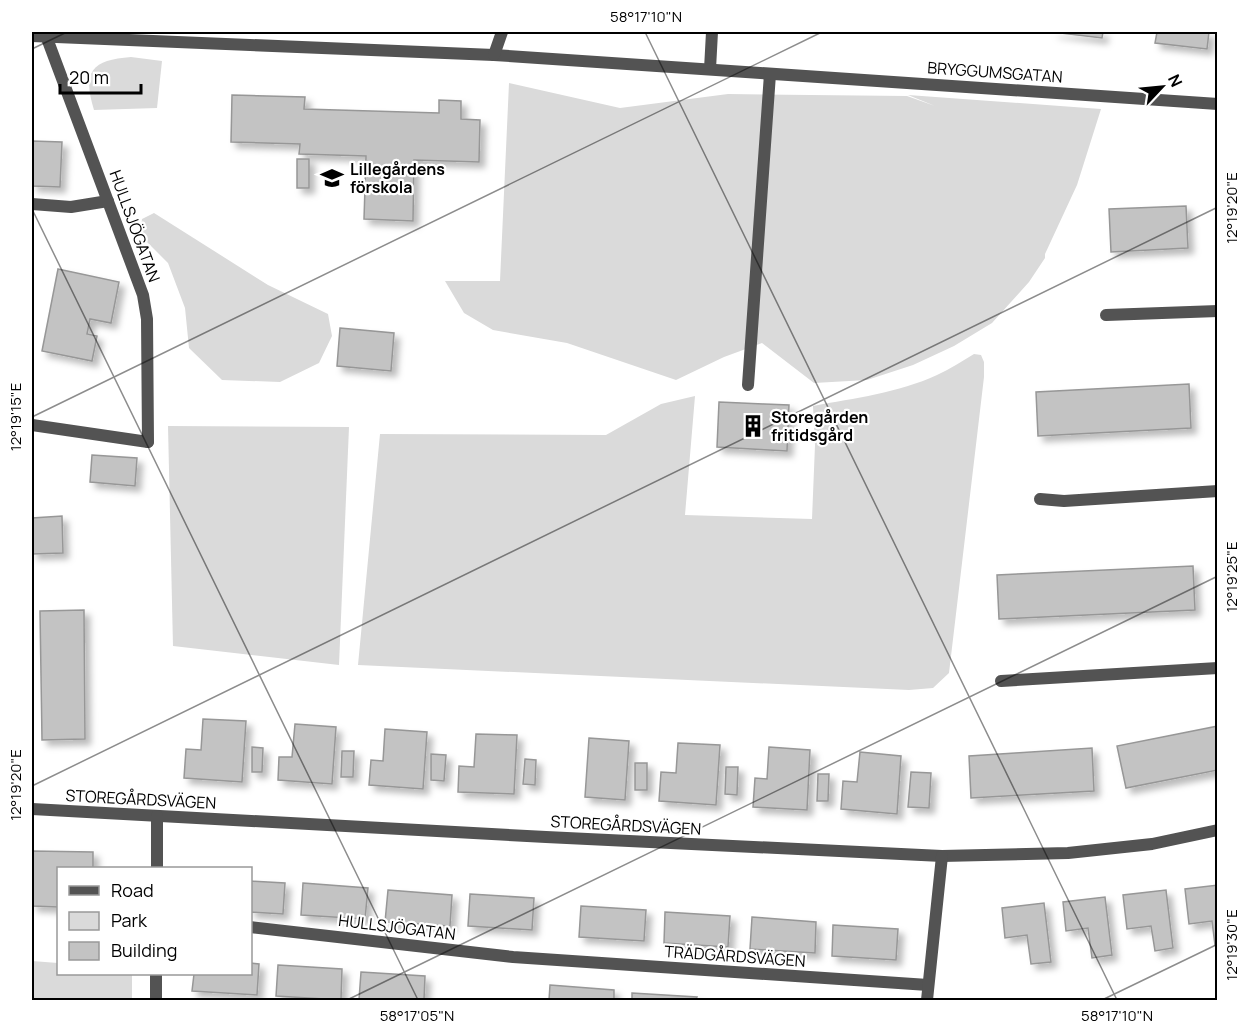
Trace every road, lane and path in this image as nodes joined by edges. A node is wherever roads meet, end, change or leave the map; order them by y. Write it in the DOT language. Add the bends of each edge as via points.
graph roads {
  1 [pos="502,32"];
  2 [pos="712,32"];
  3 [pos="46,34"];
  4 [pos="32,36"];
  5 [pos="494,55"];
  6 [pos="710,69"];
  7 [pos="770,74"];
  8 [pos="1218,104"];
  9 [pos="108,201"];
  10 [pos="32,204"];
  11 [pos="1218,311"];
  12 [pos="1106,315"];
  13 [pos="748,385"];
  14 [pos="32,425"];
  15 [pos="1218,491"];
  16 [pos="1040,499"];
  17 [pos="1218,668"];
  18 [pos="1001,681"];
  19 [pos="32,809"];
  20 [pos="157,816"];
  21 [pos="1218,830"];
  22 [pos="942,856"];
  23 [pos="157,867"];
  24 [pos="252,927"];
  25 [pos="540,959"];
  26 [pos="156,975"];
  27 [pos="928,985"];
  28 [pos="156,1000"];
  29 [pos="927,1000"];
  1 -- 5 [label="street"];
  2 -- 6 [label="street"];
  3 -- 4 [label="street, BRYGGUMSGATAN"];
  3 -- 5 [label="street, BRYGGUMSGATAN"];
  3 -- 9 [label="street, HULLSJÖGATAN"];
  5 -- 6 [label="street, BRYGGUMSGATAN"];
  6 -- 7 [label="street, BRYGGUMSGATAN"];
  7 -- 8 [label="street, BRYGGUMSGATAN"];
  7 -- 13 [label="street"];
  9 -- 10 [label="street" via="71,207"];
  9 -- 14 [label="street, HULLSJÖGATAN" via="143,295 147,319 148,442"];
  11 -- 12 [label="street"];
  15 -- 16 [label="street" via="1064,501"];
  17 -- 18 [label="street"];
  19 -- 20 [label="street, STOREGÅRDSVÄGEN"];
  20 -- 22 [label="street, STOREGÅRDSVÄGEN"];
  20 -- 23 [label="street"];
  21 -- 22 [label="street, STOREGÅRDSVÄGEN" via="1152,844 1068,853"];
  22 -- 27 [label="street"];
  24 -- 25 [label="street, HULLSJÖGATAN"];
  25 -- 27 [label="street, TRÄDGÅRDSVÄGEN"];
  26 -- 28 [label="street"];
  27 -- 29 [label="street"];
}
